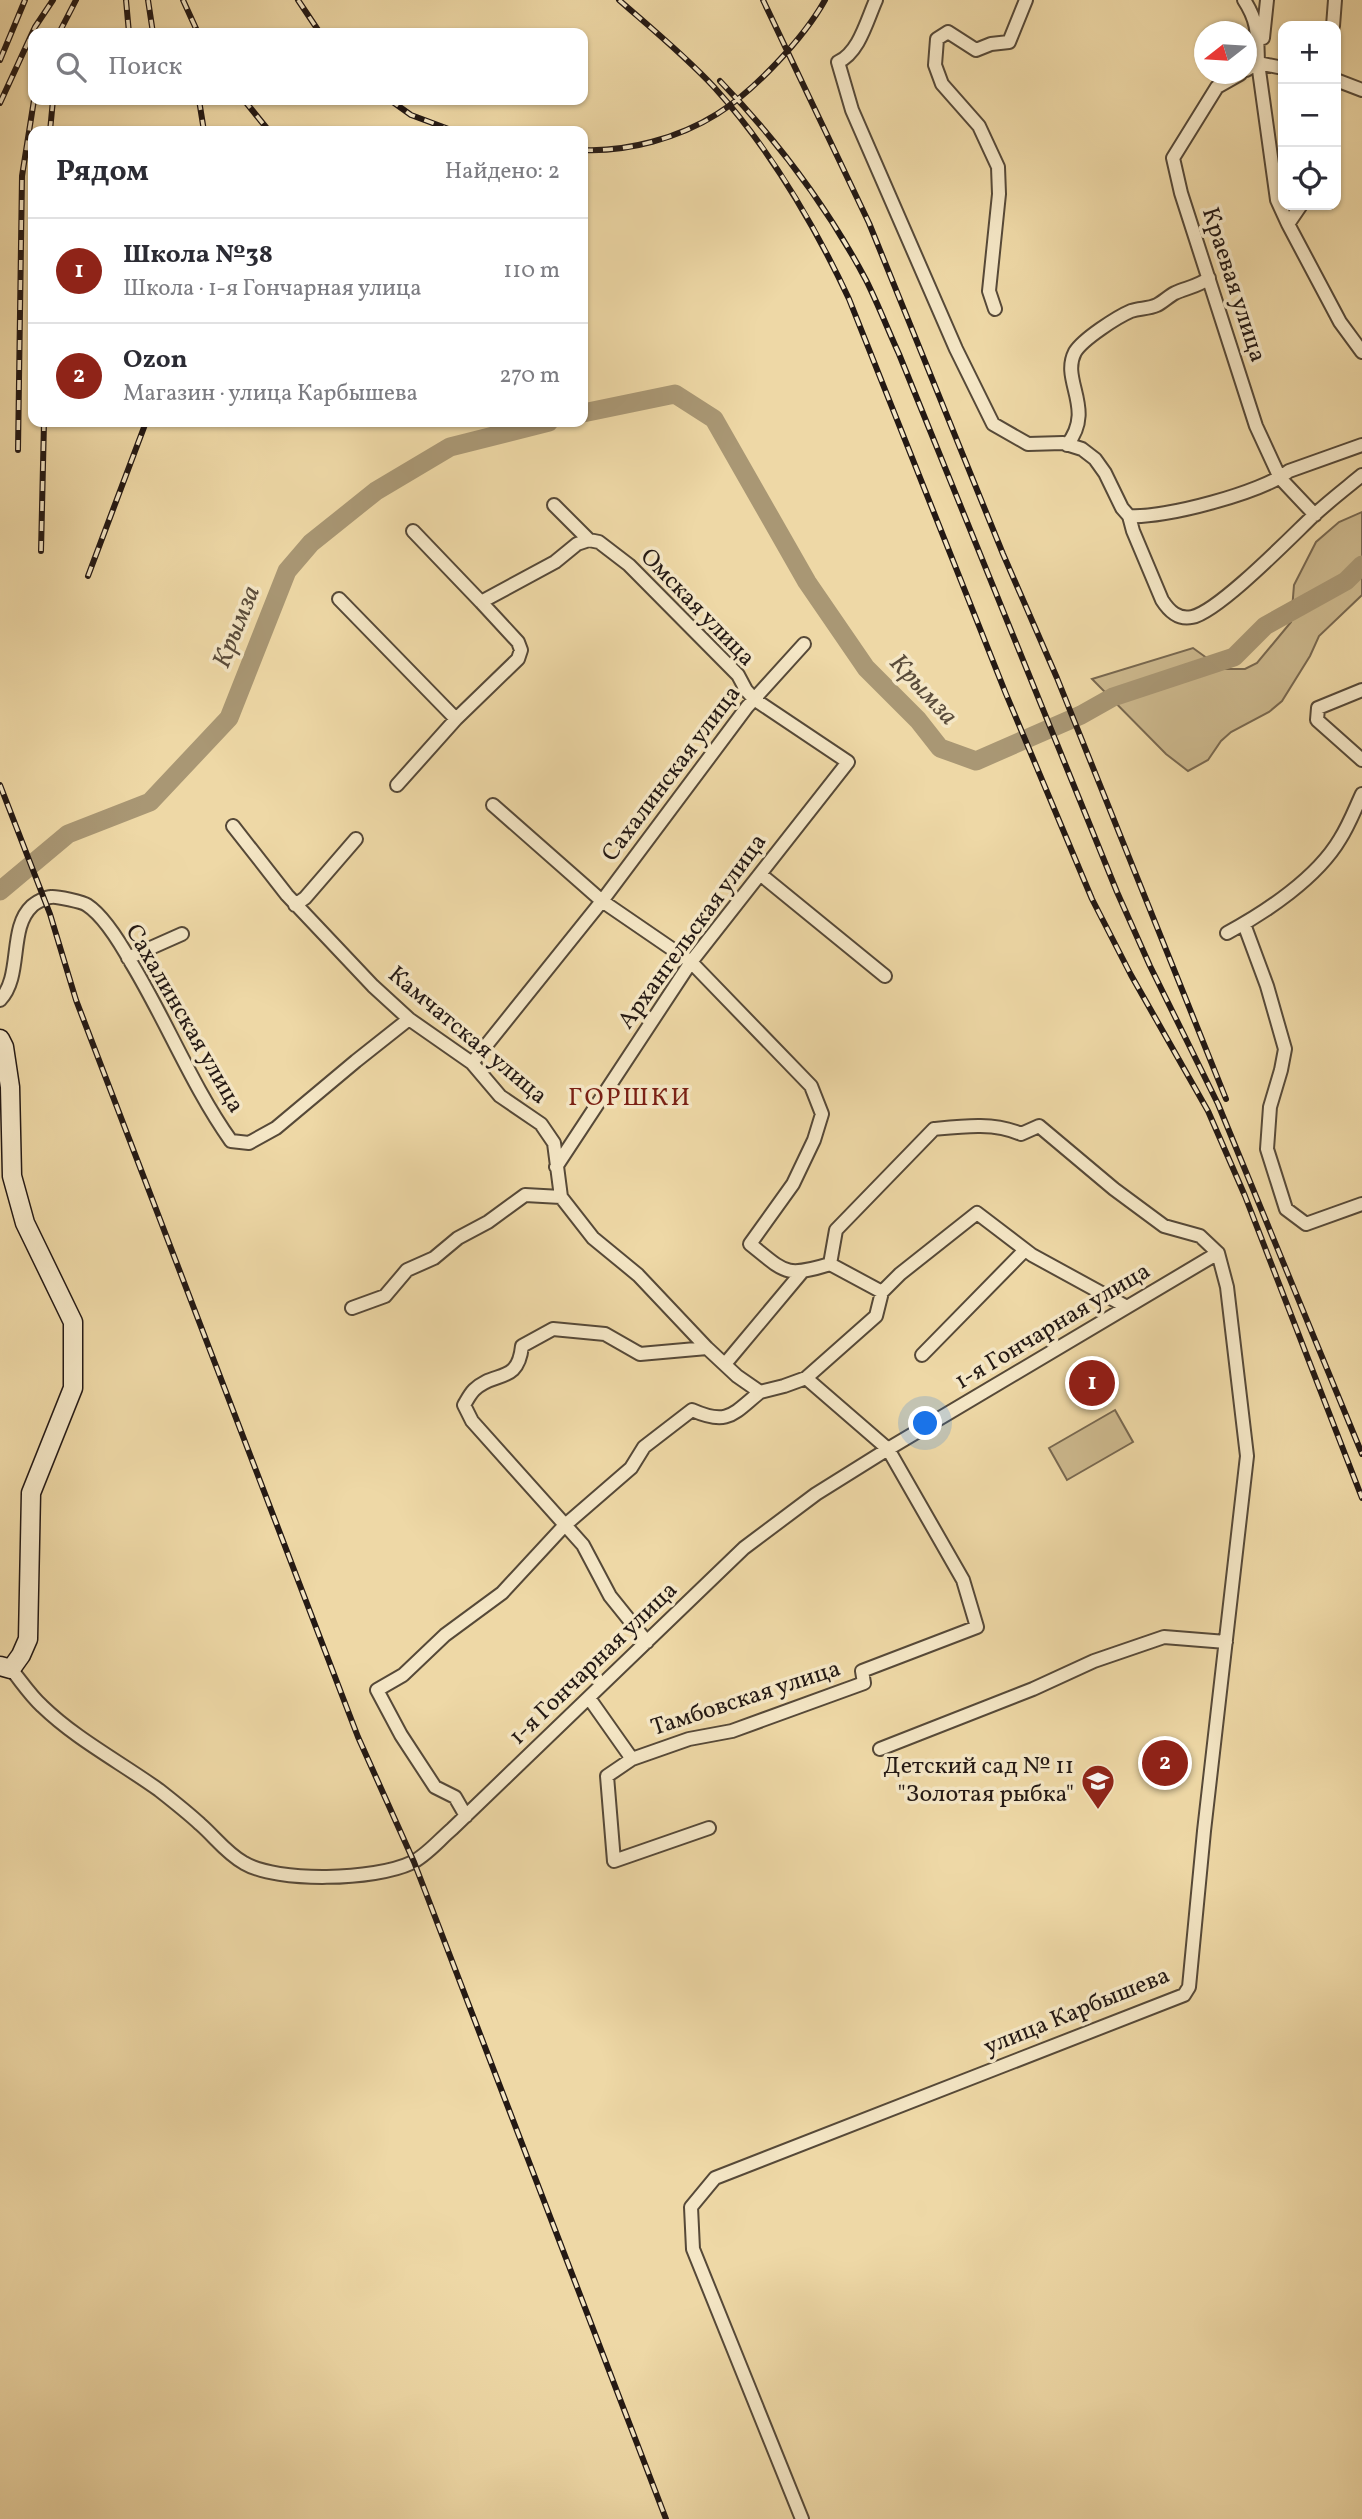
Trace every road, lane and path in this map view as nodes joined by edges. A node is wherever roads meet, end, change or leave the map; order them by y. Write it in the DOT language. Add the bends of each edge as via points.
graph roads {
  1 [pos="876,0"];
  2 [pos="1026,0"];
  3 [pos="1244,0"];
  4 [pos="1268,0"];
  5 [pos="1335,0"];
  6 [pos="1256,21"];
  7 [pos="1333,21"];
  8 [pos="1257,51"];
  9 [pos="1257,66"];
  10 [pos="1278,68"];
  11 [pos="1341,82"];
  12 [pos="1222,84"];
  13 [pos="1255,84"];
  14 [pos="1362,90"];
  15 [pos="1298,210"];
  16 [pos="1288,224"];
  17 [pos="1209,278"];
  18 [pos="995,309"];
  19 [pos="1362,352"];
  20 [pos="1067,444"];
  21 [pos="1362,445"];
  22 [pos="1362,475"];
  23 [pos="1280,478"];
  24 [pos="554,505"];
  25 [pos="1314,515"];
  26 [pos="1129,516"];
  27 [pos="413,531"];
  28 [pos="589,540"];
  29 [pos="339,599"];
  30 [pos="481,602"];
  31 [pos="804,644"];
  32 [pos="1362,690"];
  33 [pos="754,699"];
  34 [pos="456,719"];
  35 [pos="1362,760"];
  36 [pos="848,762"];
  37 [pos="397,785"];
  38 [pos="1362,794"];
  39 [pos="493,806"];
  40 [pos="233,825"];
  41 [pos="356,839"];
  42 [pos="760,874"];
  43 [pos="601,901"];
  44 [pos="295,905"];
  45 [pos="1244,924"];
  46 [pos="1227,933"];
  47 [pos="182,934"];
  48 [pos="128,958"];
  49 [pos="691,962"];
  50 [pos="885,976"];
  51 [pos="0,1000"];
  52 [pos="409,1019"];
  53 [pos="0,1039"];
  54 [pos="472,1063"];
  55 [pos="556,1167"];
  56 [pos="6,1171"];
  57 [pos="561,1197"];
  58 [pos="1362,1204"];
  59 [pos="1025,1250"];
  60 [pos="1218,1254"];
  61 [pos="830,1264"];
  62 [pos="802,1272"];
  63 [pos="882,1292"];
  64 [pos="1127,1307"];
  65 [pos="352,1308"];
  66 [pos="707,1348"];
  67 [pos="922,1355"];
  68 [pos="724,1364"];
  69 [pos="806,1378"];
  70 [pos="760,1392"];
  71 [pos="888,1449"];
  72 [pos="564,1526"];
  73 [pos="648,1642"];
  74 [pos="1226,1642"];
  75 [pos="6,1667"];
  76 [pos="589,1699"];
  77 [pos="880,1749"];
  78 [pos="632,1759"];
  79 [pos="466,1816"];
  80 [pos="709,1828"];
  81 [pos="802,2519"];
  1 -- 20 [label="street" via="857,42 838,62 852,110 993,424 1028,444"];
  2 -- 18 [label="street" via="1009,41 976,50 948,32 937,39 935,65 942,84 979,125 998,167 989,291"];
  3 -- 6 [label="street"];
  4 -- 8 [label="street"];
  5 -- 7 [label="street"];
  9 -- 10 [label="street"];
  11 -- 14 [label="street"];
  12 -- 17 [label="street, Краевая улица" via="1173,158"];
  13 -- 16 [label="street" via="1277,200"];
  15 -- 16 [label="street"];
  16 -- 19 [label="street" via="1340,322"];
  17 -- 20 [label="street" via="1160,304 1124,315 1083,343 1074,354 1072,368 1079,423"];
  17 -- 23 [label="street, Краевая улица" via="1256,426"];
  20 -- 26 [label="street" via="1095,459"];
  21 -- 23 [label="street"];
  22 -- 25 [label="street"];
  23 -- 25 [label="street, Краевая улица"];
  23 -- 26 [label="street" via="1188,507"];
  24 -- 28 [label="street, Омская улица"];
  25 -- 26 [label="street" via="1242,582 1205,611 1185,618 1168,610 1162,600"];
  27 -- 30 [label="street"];
  28 -- 30 [label="street"];
  28 -- 33 [label="street, Омская улица" via="599,542 629,565 738,675"];
  29 -- 34 [label="street"];
  30 -- 34 [label="street" via="521,650 518,659"];
  31 -- 33 [label="street, Сахалинская улица"];
  32 -- 35 [label="street" via="1318,708 1317,720"];
  33 -- 36 [label="street, Омская улица"];
  33 -- 43 [label="street, Сахалинская улица"];
  34 -- 37 [label="street"];
  36 -- 42 [label="street, Архангельская улица"];
  38 -- 45 [label="street" via="1340,840 1320,864 1284,897"];
  39 -- 43 [label="street"];
  40 -- 44 [label="street, Камчатская улица"];
  41 -- 44 [label="street"];
  42 -- 49 [label="street, Архангельская улица"];
  42 -- 50 [label="street"];
  43 -- 49 [label="street"];
  43 -- 54 [label="street, Сахалинская улица"];
  44 -- 52 [label="street, Камчатская улица"];
  45 -- 46 [label="street"];
  45 -- 58 [label="street" via="1285,1049 1270,1107 1267,1149 1286,1209 1306,1224"];
  47 -- 48 [label="street"];
  48 -- 51 [label="street, Сахалинская улица" via="116,936 86,904 50,897 32,906 23,920 12,979"];
  48 -- 52 [label="street, Сахалинская улица" via="231,1140 249,1143 276,1128"];
  49 -- 55 [label="street, Архангельская улица"];
  49 -- 62 [label="street" via="811,1086 822,1114 793,1184 750,1244 782,1269"];
  52 -- 54 [label="street, Камчатская улица"];
  53 -- 56 [label="street" via="10,1087"];
  54 -- 55 [label="street, Камчатская улица" via="500,1096 541,1124 554,1143"];
  55 -- 57 [label="street, Камчатская улица"];
  56 -- 75 [label="street" via="25,1223 73,1322 73,1388 31,1493 28,1639 21,1655"];
  57 -- 65 [label="street" via="525,1195 434,1258 407,1270 385,1296"];
  57 -- 66 [label="street, Камчатская улица" via="593,1238 638,1275"];
  59 -- 63 [label="street" via="977,1213"];
  59 -- 64 [label="street"];
  59 -- 67 [label="street, 1-я Гончарная улица"];
  60 -- 61 [label="street" via="1200,1236 1164,1226 1039,1126 1021,1134 1007,1128 961,1126 934,1129 836,1230"];
  60 -- 64 [label="street, 1-я Гончарная улица"];
  60 -- 74 [label="street, улица Карбышева" via="1227,1287 1247,1456"];
  61 -- 62 [label="street"];
  61 -- 63 [label="street"];
  62 -- 68 [label="street"];
  63 -- 69 [label="street" via="876,1316"];
  64 -- 71 [label="street, 1-я Гончарная улица"];
  66 -- 68 [label="street, Камчатская улица"];
  66 -- 72 [label="street" via="640,1354 605,1334 553,1329 522,1346 521,1361 511,1374 475,1389 464,1405 472,1421"];
  68 -- 70 [label="street, Камчатская улица"];
  69 -- 70 [label="street"];
  69 -- 71 [label="street"];
  70 -- 72 [label="street" via="723,1418 692,1410 644,1447 631,1468"];
  71 -- 73 [label="street, 1-я Гончарная улица" via="816,1494 744,1548"];
  71 -- 78 [label="street, Тамбовская улица" via="963,1580 977,1627 862,1671 864,1683 732,1731 689,1739"];
  72 -- 73 [label="street" via="583,1545 610,1596"];
  72 -- 79 [label="street" via="502,1592 444,1634 403,1675 377,1690 435,1787 455,1797"];
  73 -- 76 [label="street, 1-я Гончарная улица"];
  74 -- 77 [label="street" via="1164,1637"];
  74 -- 81 [label="street, улица Карбышева" via="1189,1987 1184,1996 715,2178 691,2207 693,2249"];
  75 -- 79 [label="street, 1-я Гончарная улица" via="72,1731 159,1790 246,1865 327,1877 392,1871 414,1862"];
  76 -- 78 [label="street"];
  76 -- 79 [label="street, 1-я Гончарная улица"];
  78 -- 80 [label="street" via="607,1776 614,1861"];
}
